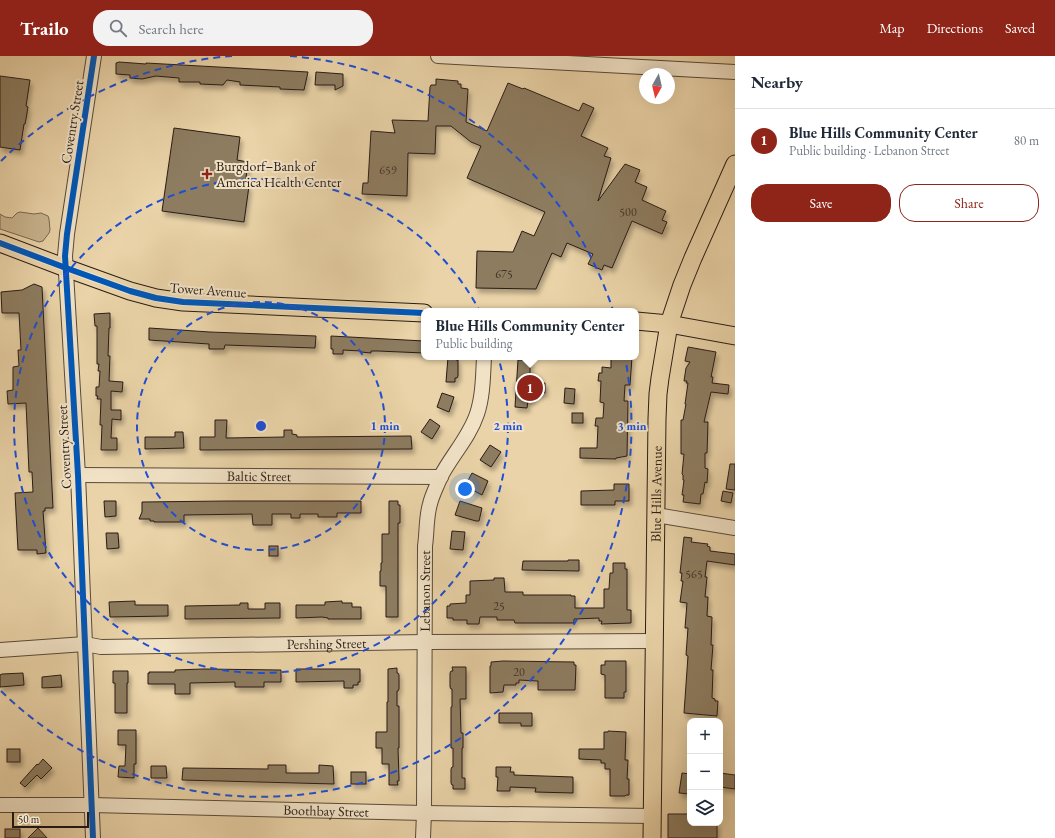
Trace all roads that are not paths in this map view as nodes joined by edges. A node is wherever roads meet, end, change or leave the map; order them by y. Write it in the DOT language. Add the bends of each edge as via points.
graph roads {
  1 [pos="94,56"];
  2 [pos="438,56"];
  3 [pos="735,72"];
  4 [pos="735,164"];
  5 [pos="0,243"];
  6 [pos="66,268"];
  7 [pos="421,314"];
  8 [pos="639,321"];
  9 [pos="669,324"];
  10 [pos="735,336"];
  11 [pos="484,360"];
  12 [pos="78,475"];
  13 [pos="441,478"];
  14 [pos="656,515"];
  15 [pos="735,528"];
  16 [pos="654,641"];
  17 [pos="424,642"];
  18 [pos="85,644"];
  19 [pos="0,650"];
  20 [pos="0,805"];
  21 [pos="91,805"];
  22 [pos="424,813"];
  23 [pos="652,816"];
  24 [pos="93,838"];
  25 [pos="423,838"];
  26 [pos="652,838"];
  1 -- 6 [label="street, Coventry Street" via="65,246"];
  2 -- 3 [label="street"];
  4 -- 9 [label="main road, Blue Hills Avenue" via="693,258"];
  5 -- 6 [label="main road, Tower Avenue"];
  6 -- 7 [label="main road, Tower Avenue" via="130,291 183,302"];
  6 -- 12 [label="street, Coventry Street"];
  8 -- 9 [label="main road"];
  9 -- 10 [label="main road"];
  9 -- 14 [label="main road, Blue Hills Avenue" via="658,394"];
  11 -- 13 [label="street, Lebanon Street" via="480,403 476,415"];
  12 -- 13 [label="street, Baltic Street"];
  12 -- 18 [label="street, Coventry Street"];
  13 -- 17 [label="street, Lebanon Street" via="430,504 427,521"];
  14 -- 15 [label="street"];
  14 -- 16 [label="main road, Blue Hills Avenue"];
  16 -- 17 [label="street, Pershing Street"];
  16 -- 23 [label="main road, Blue Hills Avenue"];
  17 -- 18 [label="street, Pershing Street" via="101,647"];
  17 -- 22 [label="street, Lebanon Street"];
  18 -- 19 [label="street, Pershing Street"];
  18 -- 21 [label="street, Coventry Street"];
  20 -- 21 [label="street, Boothbay Street"];
  21 -- 22 [label="street, Boothbay Street"];
  21 -- 24 [label="street, Coventry Street"];
  22 -- 23 [label="street, Boothbay Street"];
  22 -- 25 [label="street, Lebanon Street"];
  23 -- 26 [label="main road, Blue Hills Avenue"];
}
